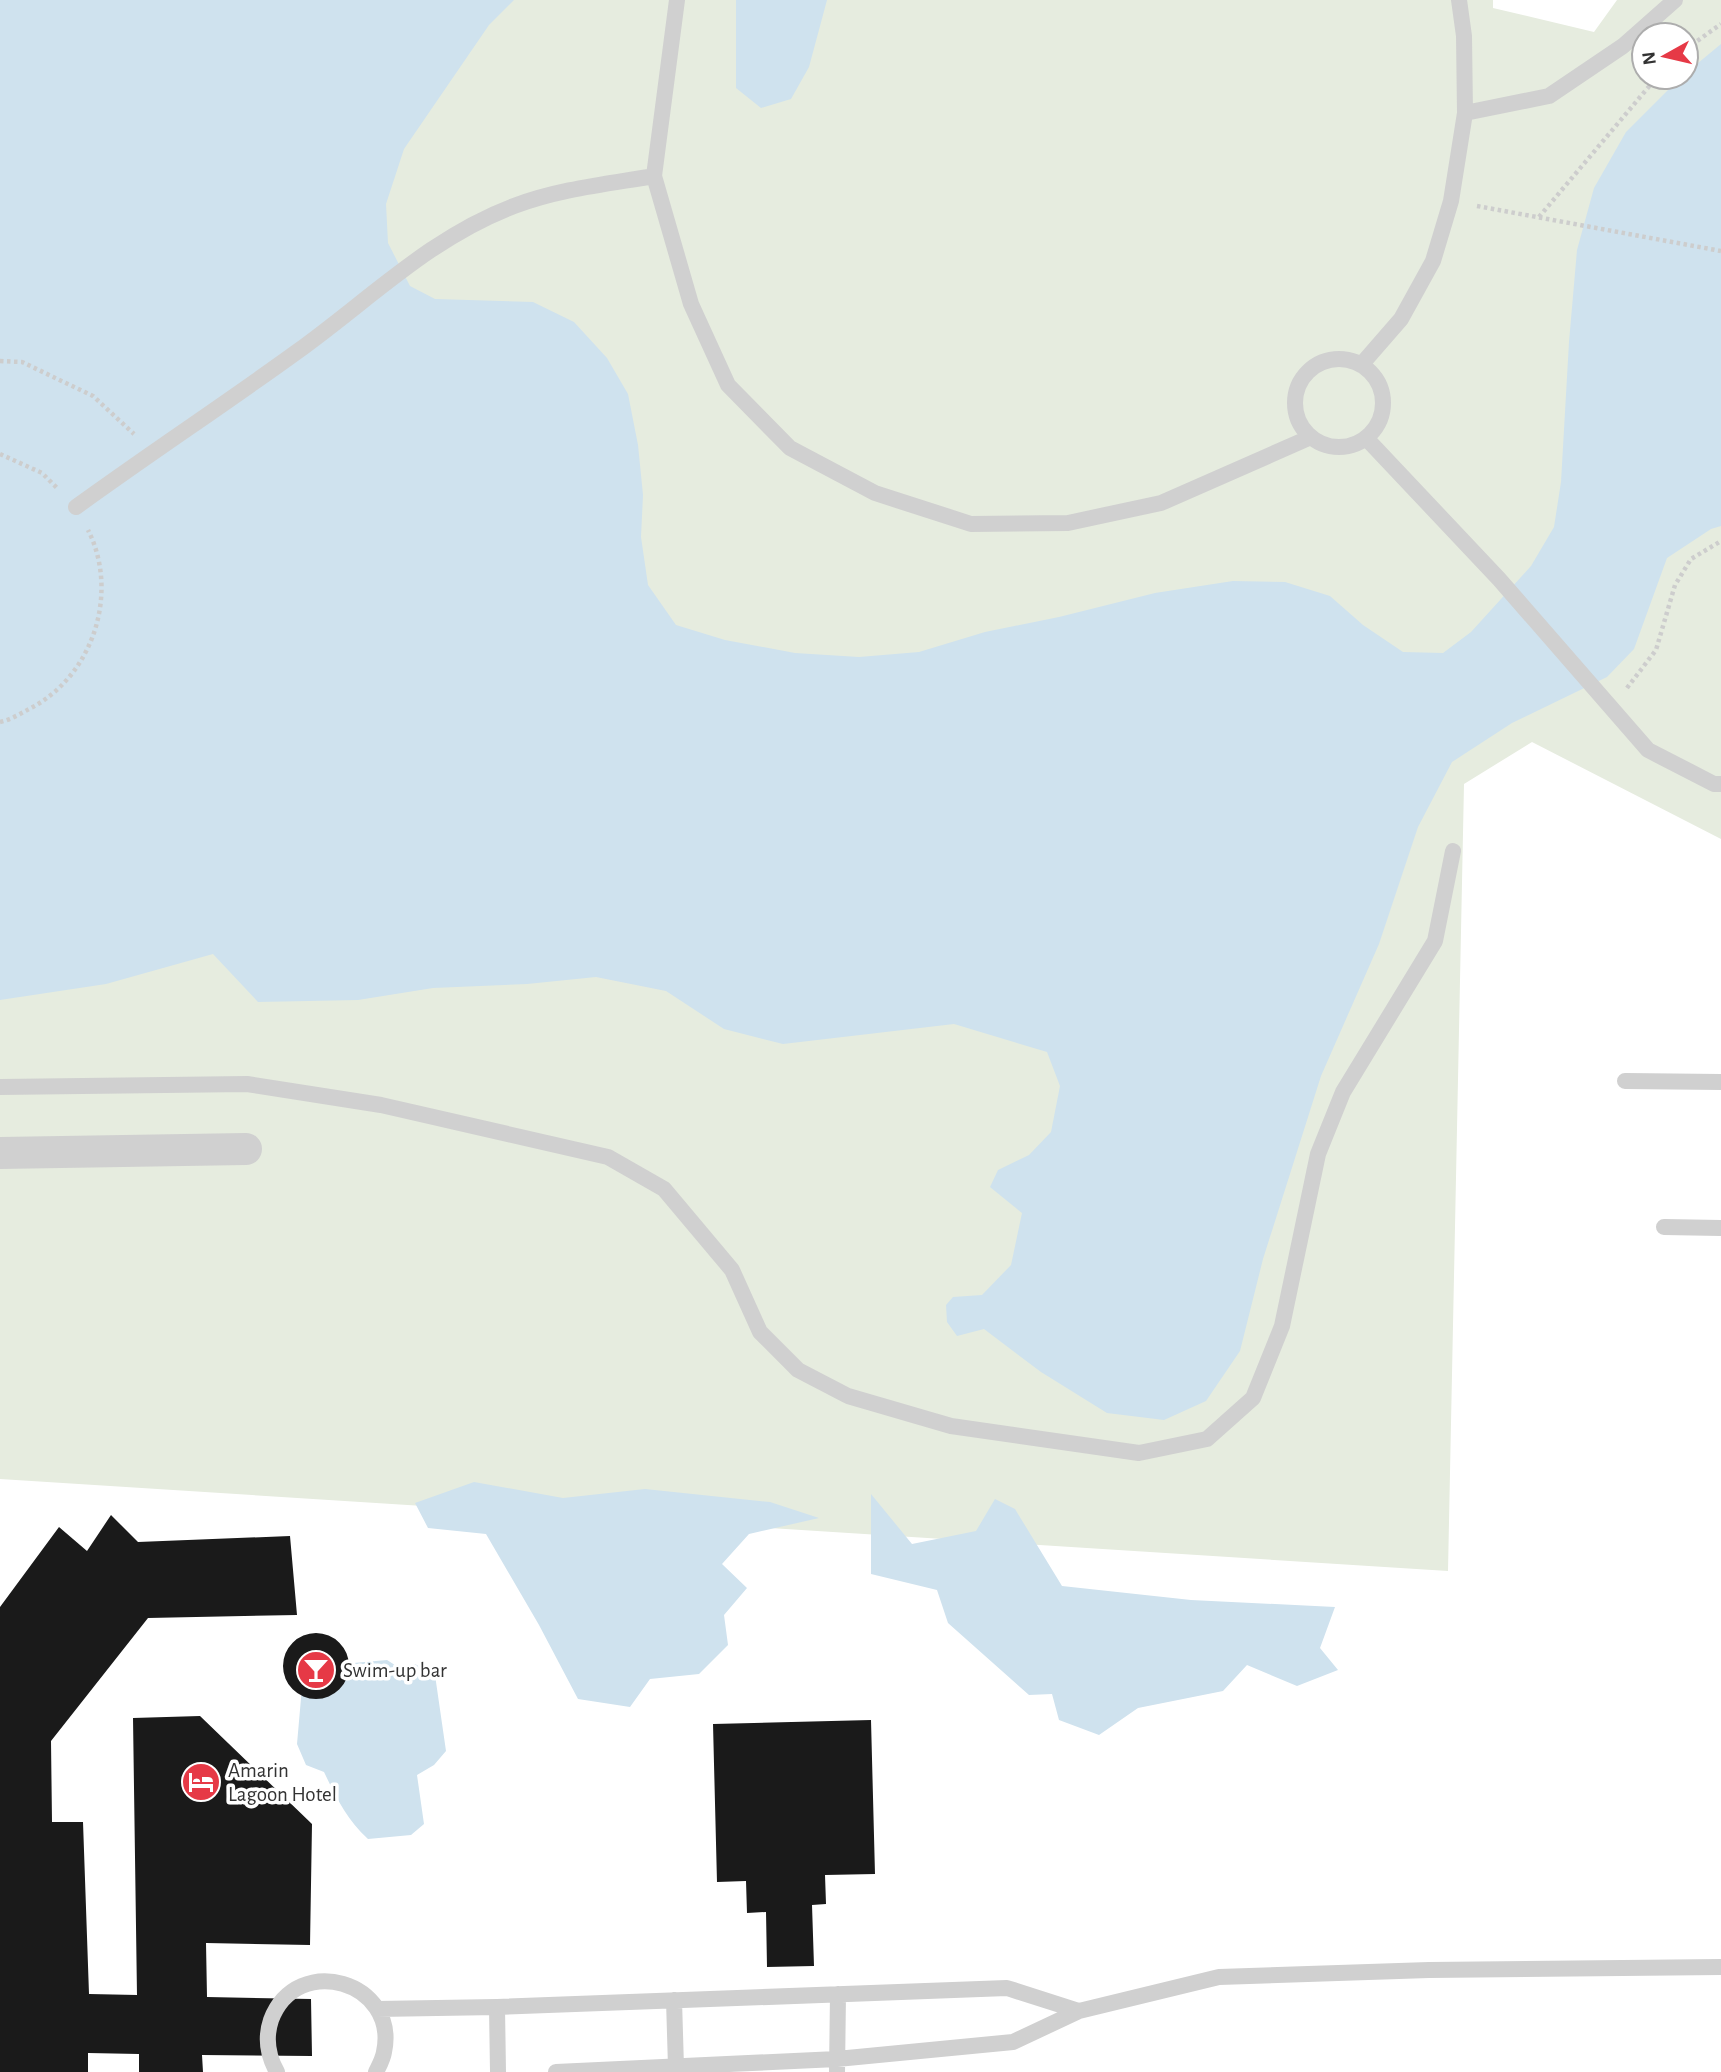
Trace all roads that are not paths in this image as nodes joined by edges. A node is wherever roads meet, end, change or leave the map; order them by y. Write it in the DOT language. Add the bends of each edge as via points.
graph roads {
  1 [pos="677,0"];
  2 [pos="1459,0"];
  3 [pos="1675,0"];
  4 [pos="1465,113"];
  5 [pos="654,176"];
  6 [pos="1361,365"];
  7 [pos="1311,437"];
  8 [pos="1366,438"];
  9 [pos="76,507"];
  10 [pos="1721,784"];
  11 [pos="1453,851"];
  12 [pos="1625,1081"];
  13 [pos="1721,1082"];
  14 [pos="0,1087"];
  15 [pos="246,1149"];
  16 [pos="0,1153"];
  17 [pos="1664,1227"];
  18 [pos="1721,1228"];
  19 [pos="1721,1967"];
  20 [pos="838,1994"];
  21 [pos="674,2000"];
  22 [pos="497,2007"];
  23 [pos="377,2009"];
  24 [pos="1079,2011"];
  25 [pos="837,2065"];
  26 [pos="676,2067"];
  27 [pos="275,2071"];
  28 [pos="376,2072"];
  29 [pos="498,2072"];
  30 [pos="556,2072"];
  1 -- 5 [label="lane"];
  2 -- 4 [label="lane"];
  3 -- 4 [label="lane" via="1623,46 1549,96"];
  4 -- 6 [label="lane" via="1451,201 1433,261 1401,319"];
  5 -- 7 [label="lane" via="691,304 728,385 790,448 875,493 971,524 1068,523 1161,503"];
  5 -- 9 [label="lane" via="563,191 513,206 468,227 418,257 299,351"];
  6 -- 7 [label="lane" via="1348,360 1320,363 1300,383 1296,412"];
  6 -- 8 [label="lane" via="1380,386 1383,401 1376,428"];
  7 -- 8 [label="lane" via="1338,447"];
  8 -- 10 [label="lane" via="1499,579 1648,750"];
  11 -- 14 [label="lane" via="1435,941 1343,1092 1318,1154 1282,1326 1253,1398 1208,1439 1139,1452 951,1426 848,1396 799,1370 760,1332 732,1270 664,1189 608,1157 381,1105 247,1084"];
  12 -- 13 [label="lane"];
  15 -- 16 [label="street"];
  17 -- 18 [label="lane"];
  19 -- 24 [label="lane" via="1219,1977"];
  20 -- 21 [label="lane"];
  20 -- 24 [label="lane" via="1007,1988"];
  20 -- 25 [label="lane"];
  21 -- 22 [label="lane"];
  21 -- 26 [label="lane"];
  22 -- 23 [label="lane"];
  22 -- 29 [label="lane"];
  23 -- 27 [label="lane" via="346,1983 305,1984 275,2010 268,2029"];
  23 -- 28 [label="lane" via="385,2032 384,2053"];
  24 -- 25 [label="lane" via="1013,2042"];
  25 -- 26 [label="lane"];
  26 -- 30 [label="lane"];
}
